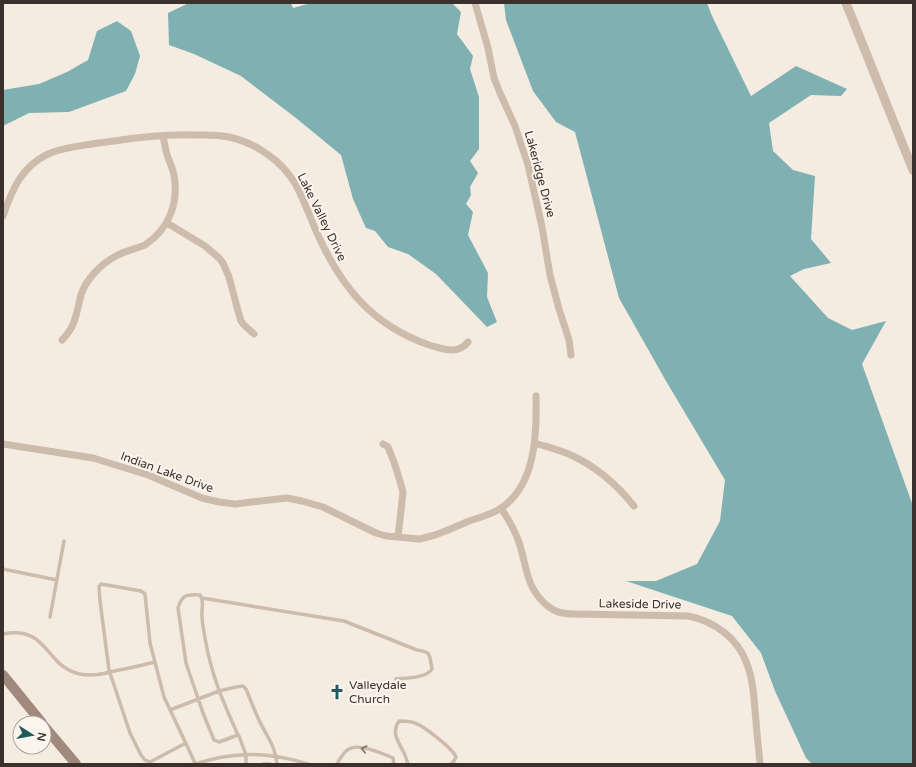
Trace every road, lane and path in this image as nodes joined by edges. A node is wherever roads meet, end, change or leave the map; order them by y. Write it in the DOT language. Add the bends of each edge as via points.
graph roads {
  1 [pos="475,3"];
  2 [pos="846,3"];
  3 [pos="163,136"];
  4 [pos="911,159"];
  5 [pos="913,170"];
  6 [pos="3,216"];
  7 [pos="167,223"];
  8 [pos="254,334"];
  9 [pos="62,340"];
  10 [pos="468,342"];
  11 [pos="571,355"];
  12 [pos="536,396"];
  13 [pos="535,443"];
  14 [pos="3,444"];
  15 [pos="383,444"];
  16 [pos="634,506"];
  17 [pos="501,508"];
  18 [pos="398,537"];
  19 [pos="64,542"];
  20 [pos="3,569"];
  21 [pos="57,580"];
  22 [pos="202,598"];
  23 [pos="50,617"];
  24 [pos="3,634"];
  25 [pos="155,662"];
  26 [pos="110,672"];
  27 [pos="3,675"];
  28 [pos="396,679"];
  29 [pos="219,691"];
  30 [pos="198,699"];
  31 [pos="170,710"];
  32 [pos="36,715"];
  33 [pos="238,735"];
  34 [pos="52,736"];
  35 [pos="186,743"];
  36 [pos="246,755"];
  37 [pos="276,757"];
  38 [pos="76,764"];
  39 [pos="195,764"];
  40 [pos="246,764"];
  41 [pos="263,764"];
  42 [pos="270,764"];
  43 [pos="277,764"];
  44 [pos="308,764"];
  45 [pos="337,764"];
  46 [pos="394,764"];
  47 [pos="408,764"];
  48 [pos="451,764"];
  49 [pos="760,764"];
  1 -- 11 [label="street, Lakeridge Drive" via="494,78 518,132 528,165 550,275"];
  2 -- 4 [label="street"];
  3 -- 6 [label="street, Lake Valley Drive" via="82,146 48,154 38,160 18,180"];
  3 -- 7 [label="street" via="175,191 171,216"];
  3 -- 10 [label="street, Lake Valley Drive" via="180,134 228,137 247,143 267,154 280,164 296,185 327,256 347,286 376,317 402,334 437,347 455,350 466,346"];
  4 -- 5 [label="street"];
  7 -- 8 [label="street" via="205,246 223,263 241,321"];
  7 -- 9 [label="street" via="149,242 116,256 95,272 82,292 72,328"];
  12 -- 13 [label="street, Indian Lake Drive"];
  13 -- 16 [label="street" via="587,463"];
  13 -- 17 [label="street, Indian Lake Drive" via="524,482"];
  14 -- 18 [label="street, Indian Lake Drive" via="100,460 219,502 235,504 287,498 302,501 331,510 376,533"];
  15 -- 18 [label="street" via="388,447 403,492"];
  17 -- 18 [label="street, Indian Lake Drive" via="435,535 424,538"];
  17 -- 49 [label="street, Lakeside Drive" via="518,538 533,588 543,601 557,612 688,616 713,624 734,640 748,664"];
  19 -- 21 [label="lane"];
  20 -- 21 [label="lane"];
  21 -- 23 [label="lane"];
  22 -- 28 [label="lane" via="344,622 429,654 432,669 430,673"];
  22 -- 29 [label="lane" via="205,638"];
  22 -- 30 [label="lane" via="184,596 178,608 186,662"];
  24 -- 26 [label="lane" via="23,632 33,637 62,665 79,674 92,676"];
  25 -- 26 [label="lane"];
  25 -- 26 [label="lane" via="150,643 145,594 141,591 101,584 100,601"];
  25 -- 31 [label="lane"];
  26 -- 35 [label="lane" via="130,733 146,760 150,762"];
  27 -- 32 [label="main road"];
  29 -- 30 [label="lane"];
  29 -- 33 [label="lane"];
  29 -- 37 [label="lane" via="243,686 246,689 258,719 276,752"];
  30 -- 31 [label="lane"];
  30 -- 33 [label="lane" via="214,740 219,742"];
  31 -- 35 [label="lane"];
  33 -- 36 [label="lane"];
  34 -- 38 [label="main road"];
  35 -- 39 [label="lane"];
  36 -- 37 [label="lane"];
  36 -- 39 [label="lane"];
  36 -- 40 [label="lane"];
  37 -- 43 [label="lane"];
  37 -- 44 [label="lane"];
  41 -- 42 [label="lane"];
  46 -- 45 [label="lane, one-way" via="393,758 382,753 355,747 349,748"];
  47 -- 48 [label="lane" via="396,736 396,725 399,722 420,725 451,749 456,757"];
}
